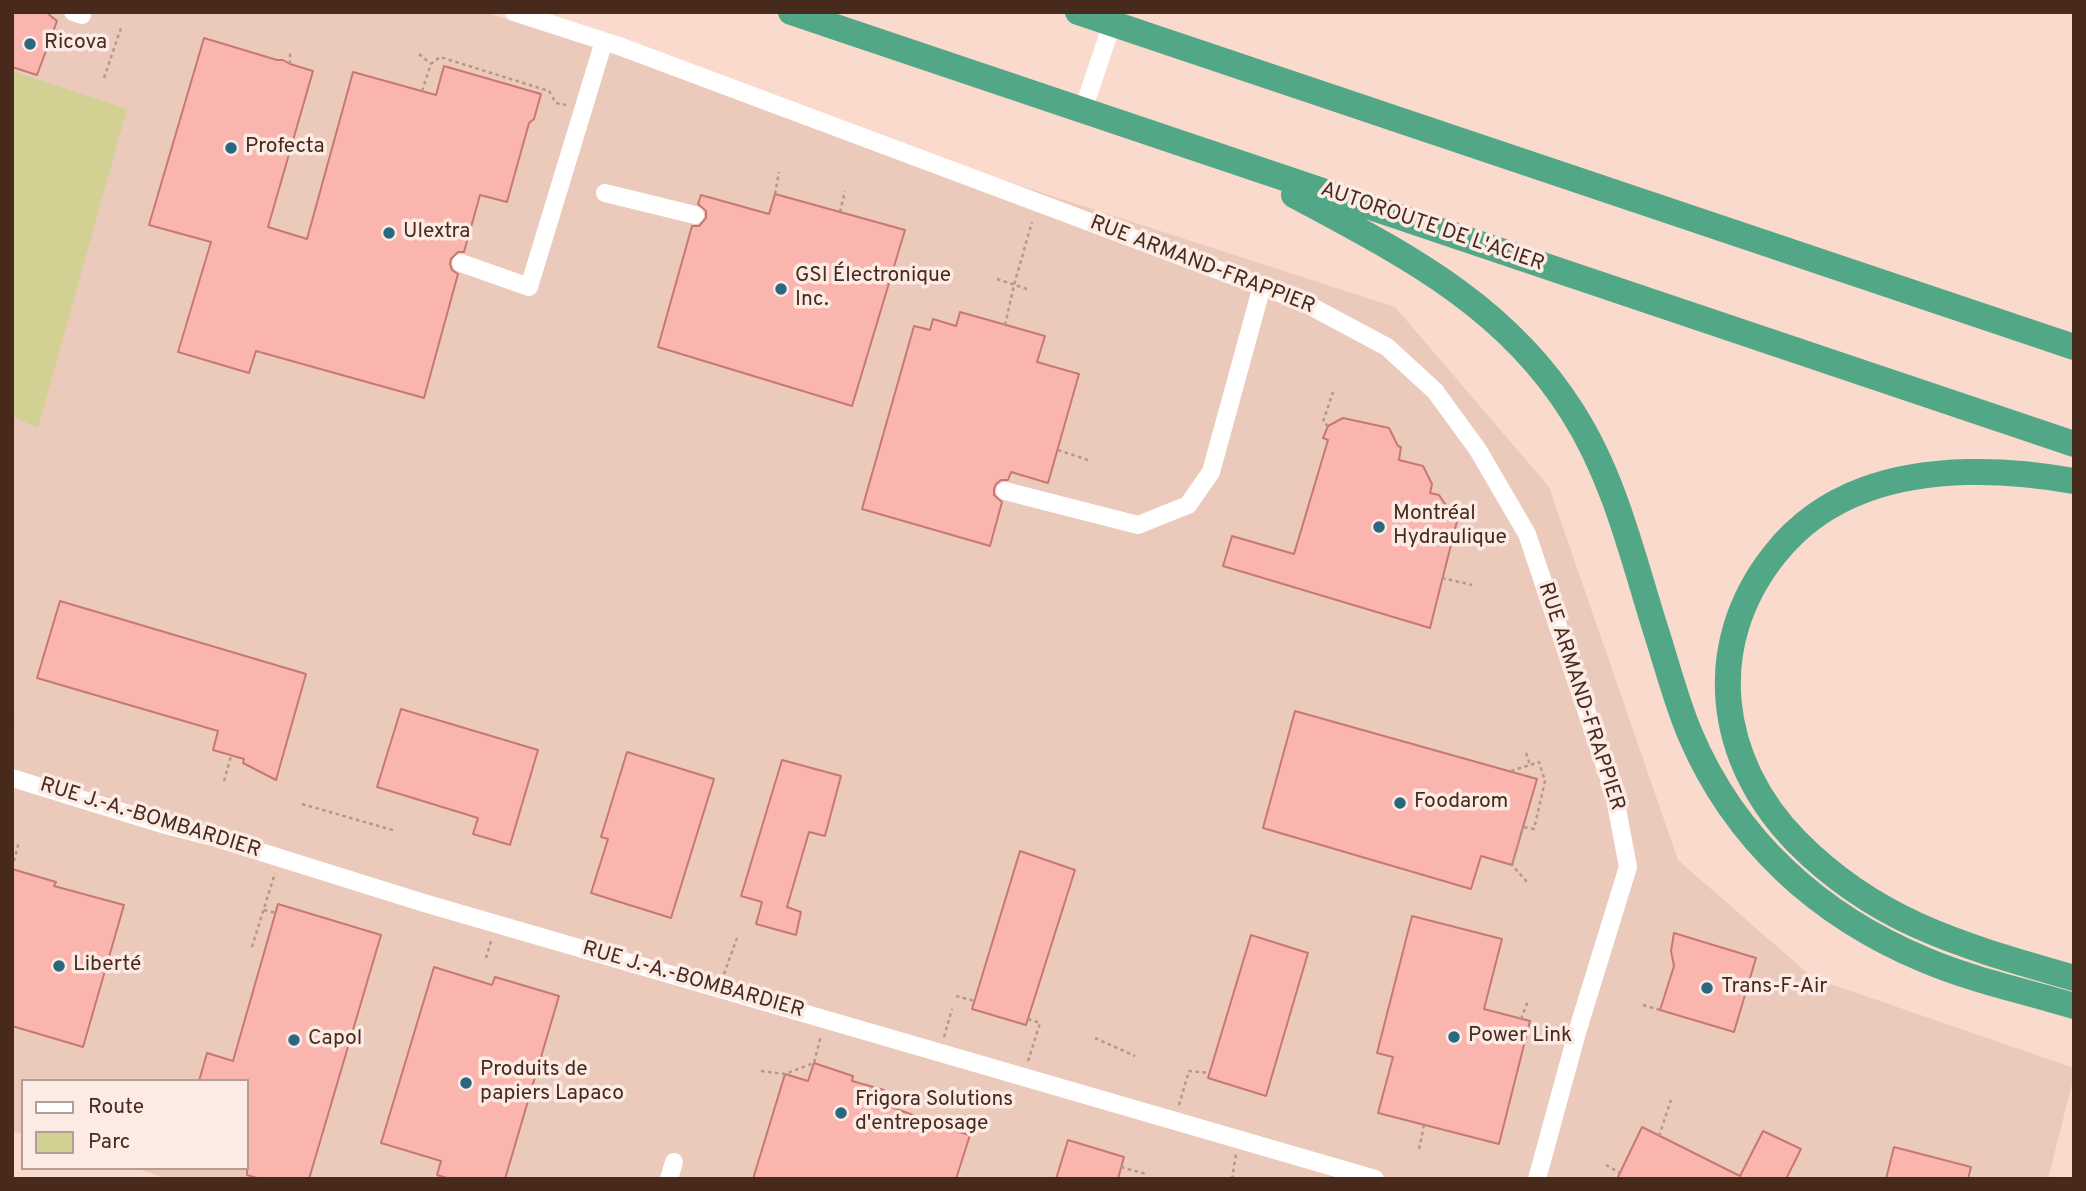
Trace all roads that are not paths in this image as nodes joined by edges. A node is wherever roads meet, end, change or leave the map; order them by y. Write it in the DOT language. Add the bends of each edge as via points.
graph roads {
  1 [pos="514,12"];
  2 [pos="791,12"];
  3 [pos="1078,12"];
  4 [pos="1112,24"];
  5 [pos="604,41"];
  6 [pos="1083,110"];
  7 [pos="1224,158"];
  8 [pos="605,193"];
  9 [pos="695,215"];
  10 [pos="461,263"];
  11 [pos="1262,286"];
  12 [pos="2074,348"];
  13 [pos="2074,444"];
  14 [pos="2074,481"];
  15 [pos="1005,491"];
  16 [pos="12,778"];
  17 [pos="2074,978"];
  18 [pos="2074,1006"];
  19 [pos="1375,1179"];
  20 [pos="1537,1179"];
  1 -- 5 [label="street, RUE ARMAND-FRAPPIER"];
  2 -- 6 [label="highway, AUTOROUTE DE L'ACIER"];
  3 -- 4 [label="highway"];
  4 -- 6 [label="street"];
  4 -- 12 [label="highway"];
  5 -- 10 [label="street" via="529,287"];
  5 -- 11 [label="street, RUE ARMAND-FRAPPIER"];
  6 -- 7 [label="highway, AUTOROUTE DE L'ACIER"];
  7 -- 13 [label="highway, AUTOROUTE DE L'ACIER"];
  7 -- 18 [label="highway" via="1424,267 1486,312 1542,371 1585,433 1609,484 1701,759 1736,817 1782,870 1850,923 1903,951 1941,967"];
  8 -- 9 [label="street"];
  11 -- 15 [label="street" via="1211,472 1188,505 1138,525"];
  11 -- 20 [label="street, RUE ARMAND-FRAPPIER" via="1301,301 1387,347 1435,391 1478,450 1527,534 1614,793 1628,867"];
  14 -- 17 [label="highway" via="2006,473 1947,474 1879,485 1826,508 1782,546 1749,593 1729,651 1727,687 1735,741 1749,776 1783,826 1829,871 1884,910 1948,939"];
  16 -- 19 [label="street, RUE J.-A.-BOMBARDIER" via="424,903"];
}
